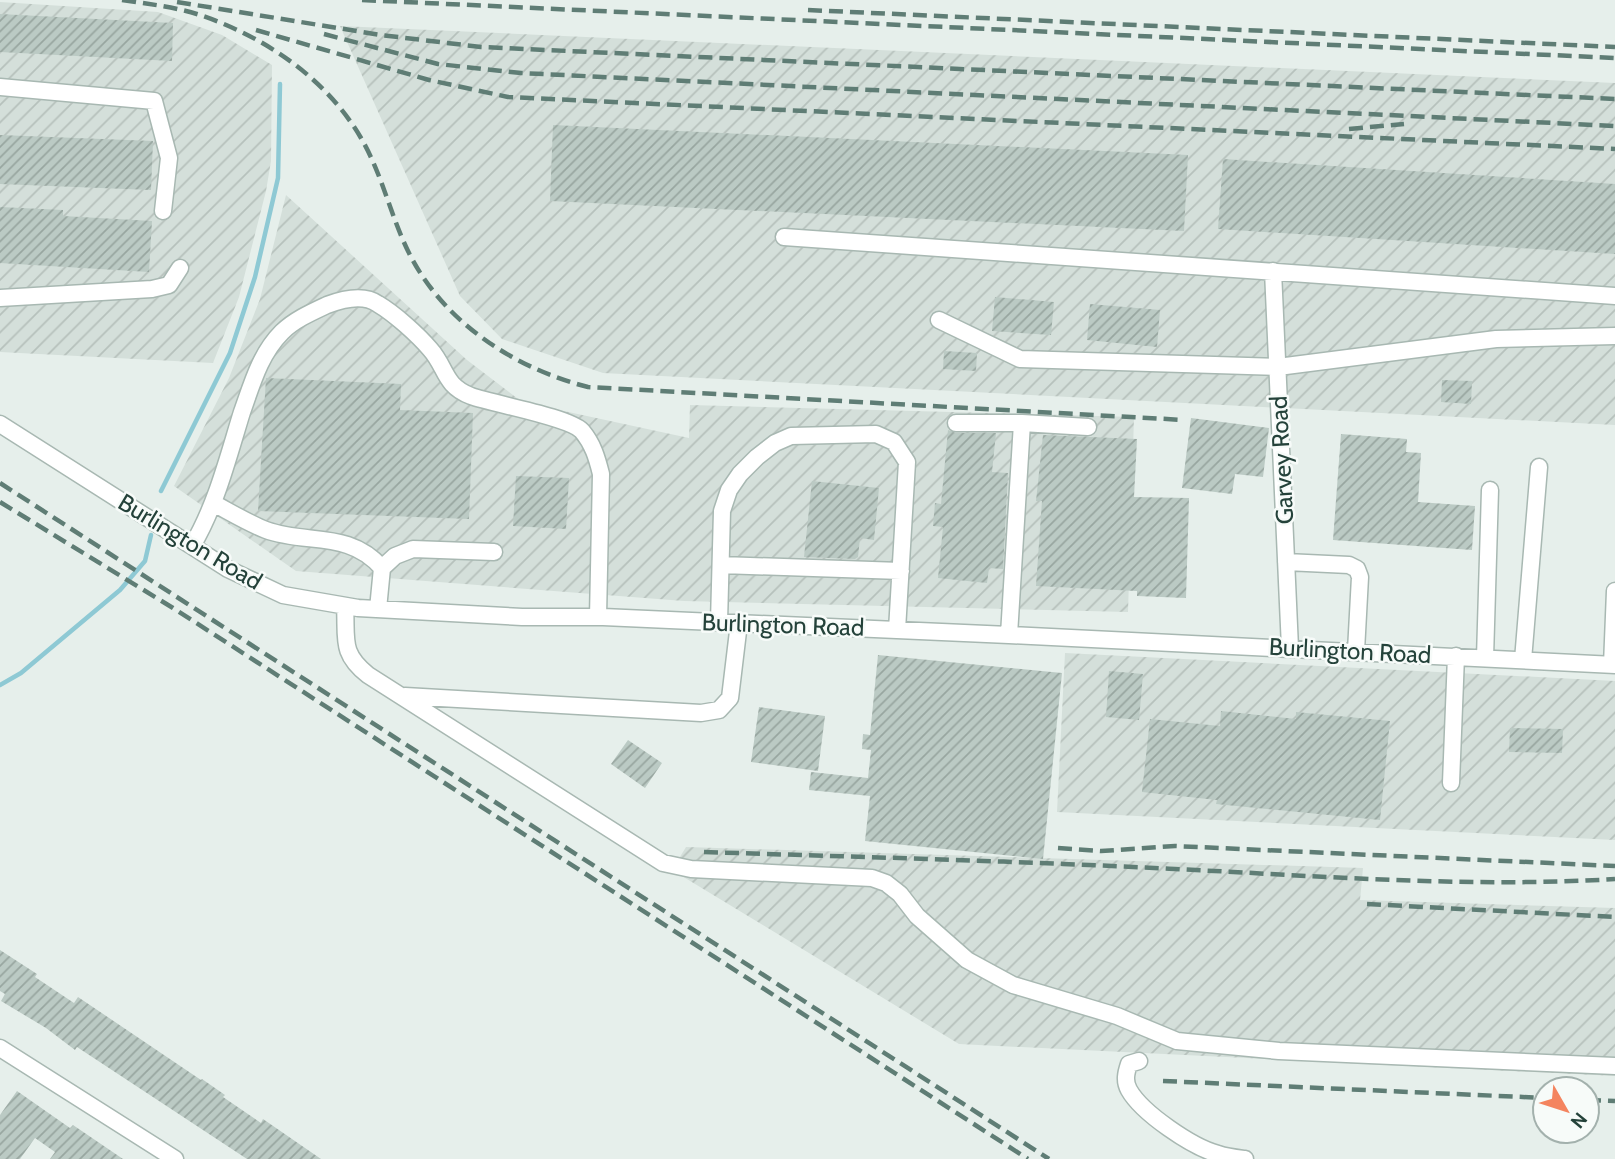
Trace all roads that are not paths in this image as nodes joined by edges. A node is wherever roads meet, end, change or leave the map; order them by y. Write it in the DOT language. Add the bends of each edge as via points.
graph roads {
  1 [pos="0,87"];
  2 [pos="163,211"];
  3 [pos="784,237"];
  4 [pos="180,268"];
  5 [pos="1273,271"];
  6 [pos="1615,296"];
  7 [pos="0,298"];
  8 [pos="939,320"];
  9 [pos="1615,336"];
  10 [pos="1278,367"];
  11 [pos="956,422"];
  12 [pos="1022,423"];
  13 [pos="0,424"];
  14 [pos="1088,427"];
  15 [pos="1539,467"];
  16 [pos="1490,490"];
  17 [pos="213,503"];
  18 [pos="192,547"];
  19 [pos="494,552"];
  20 [pos="1286,562"];
  21 [pos="721,565"];
  22 [pos="382,568"];
  23 [pos="901,571"];
  24 [pos="1615,591"];
  25 [pos="345,606"];
  26 [pos="378,609"];
  27 [pos="598,617"];
  28 [pos="719,622"];
  29 [pos="739,623"];
  30 [pos="897,630"];
  31 [pos="1009,635"];
  32 [pos="1290,648"];
  33 [pos="1356,651"];
  34 [pos="1456,656"];
  35 [pos="1485,658"];
  36 [pos="1523,660"];
  37 [pos="1614,665"];
  38 [pos="402,696"];
  39 [pos="1451,783"];
  40 [pos="1,1052"];
  41 [pos="1139,1061"];
  42 [pos="1615,1066"];
  43 [pos="175,1159"];
  44 [pos="1245,1159"];
  1 -- 2 [label="street" via="154,101 169,158"];
  3 -- 5 [label="street"];
  4 -- 7 [label="street" via="169,285 152,289"];
  5 -- 6 [label="street"];
  5 -- 10 [label="street, Garvey Road"];
  8 -- 10 [label="street" via="1020,359"];
  9 -- 10 [label="street" via="1496,339"];
  10 -- 20 [label="street, Garvey Road"];
  11 -- 12 [label="street"];
  12 -- 14 [label="street"];
  12 -- 31 [label="street"];
  13 -- 18 [label="street, Burlington Road"];
  15 -- 36 [label="street"];
  16 -- 35 [label="street"];
  17 -- 18 [label="street"];
  17 -- 22 [label="street" via="267,531 349,544"];
  17 -- 27 [label="street" via="265,352 283,331 311,312 357,297 377,302 429,347 454,387 580,429 596,452 601,474"];
  18 -- 25 [label="street, Burlington Road" via="283,595"];
  19 -- 22 [label="street" via="413,549"];
  20 -- 32 [label="street, Garvey Road"];
  20 -- 33 [label="street" via="1357,569"];
  21 -- 23 [label="street"];
  21 -- 23 [label="street" via="722,511 729,490 757,457 791,436 876,434 894,442 907,462"];
  21 -- 28 [label="street"];
  22 -- 26 [label="street"];
  23 -- 30 [label="street"];
  24 -- 37 [label="street"];
  25 -- 26 [label="street, Burlington Road"];
  25 -- 38 [label="street" via="348,654 353,663"];
  26 -- 27 [label="street, Burlington Road"];
  27 -- 28 [label="street, Burlington Road"];
  28 -- 29 [label="street, Burlington Road"];
  29 -- 30 [label="street, Burlington Road"];
  29 -- 38 [label="street" via="730,698 719,710 701,713"];
  30 -- 31 [label="street, Burlington Road"];
  31 -- 32 [label="street, Burlington Road"];
  32 -- 33 [label="street, Burlington Road"];
  33 -- 34 [label="street, Burlington Road"];
  34 -- 35 [label="street, Burlington Road"];
  34 -- 39 [label="street"];
  35 -- 36 [label="street, Burlington Road"];
  36 -- 37 [label="street, Burlington Road"];
  38 -- 42 [label="street" via="663,863 691,869 872,878 900,894 916,916 967,960 1013,985 1117,1016 1177,1041 1279,1051"];
  40 -- 43 [label="street"];
  41 -- 44 [label="street" via="1129,1064 1125,1076 1137,1100 1187,1141"];
}
